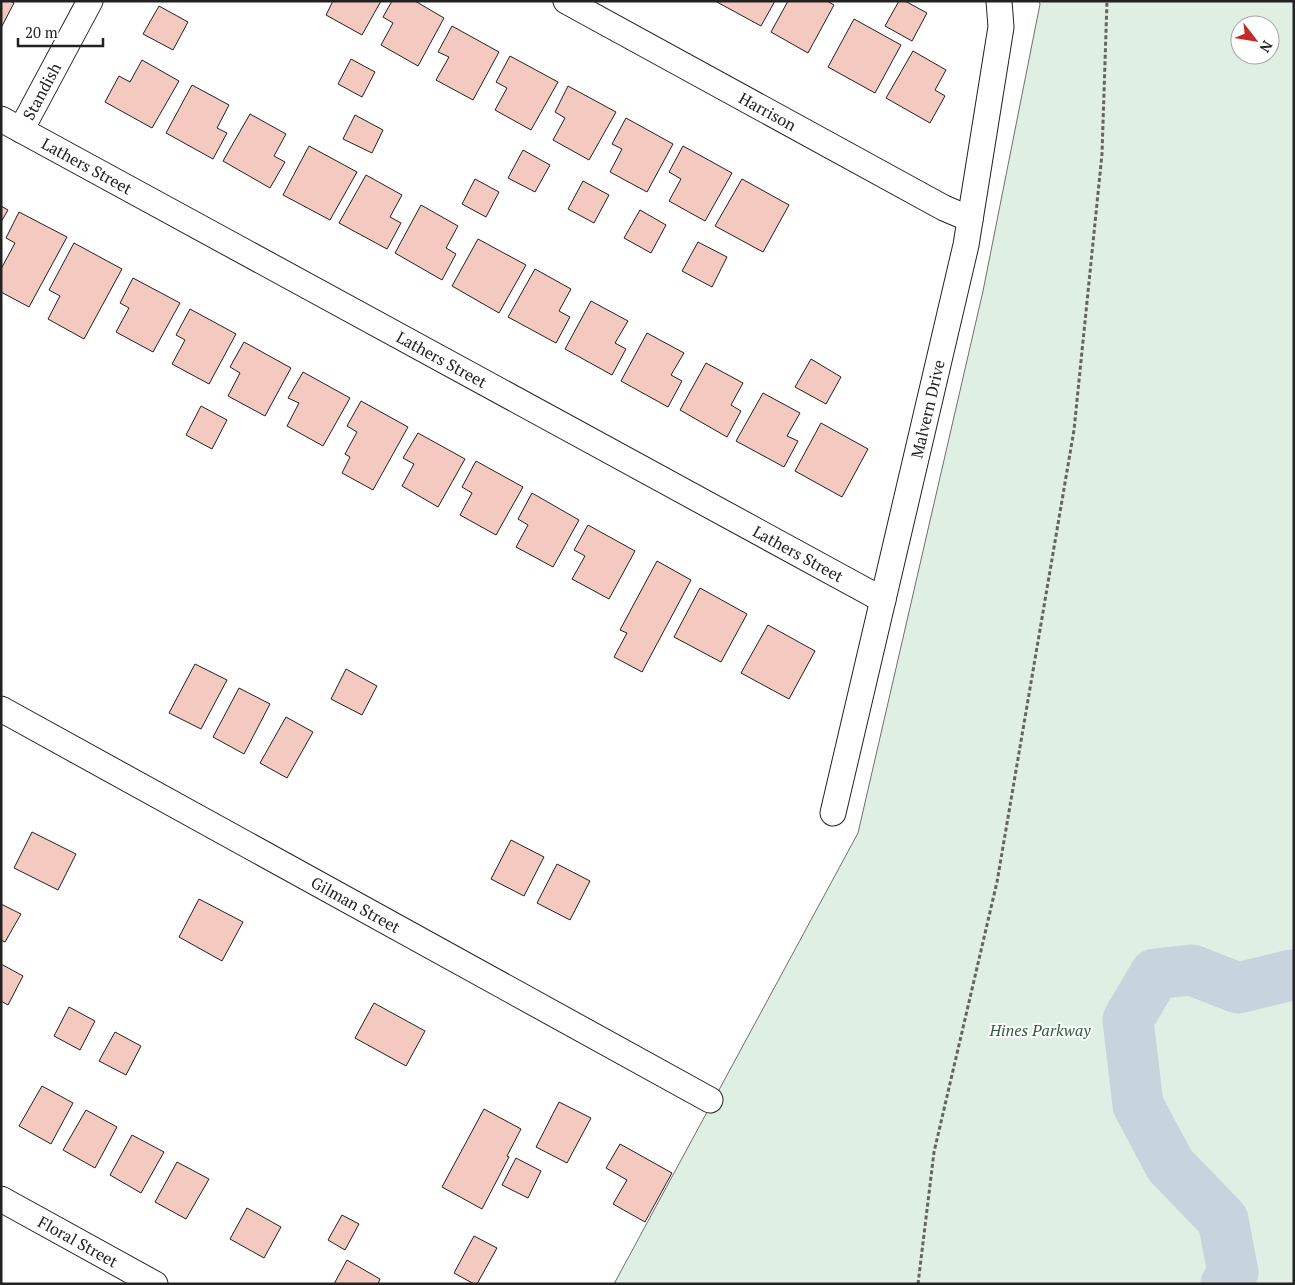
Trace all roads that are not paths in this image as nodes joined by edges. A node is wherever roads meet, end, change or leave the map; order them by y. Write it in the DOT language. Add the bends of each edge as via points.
graph roads {
  1 [pos="90,1"];
  2 [pos="566,1"];
  3 [pos="999,1"];
  4 [pos="11,124"];
  5 [pos="970,220"];
  6 [pos="883,600"];
  7 [pos="1,709"];
  8 [pos="833,813"];
  9 [pos="710,1100"];
  10 [pos="1,1200"];
  11 [pos="155,1284"];
  1 -- 4 [label="street, Standish"];
  2 -- 5 [label="street, Harrison"];
  3 -- 5 [label="street, Malvern Drive" via="1000,27"];
  4 -- 6 [label="street, Lathers Street"];
  5 -- 6 [label="street, Malvern Drive"];
  6 -- 8 [label="street, Malvern Drive"];
  7 -- 9 [label="street, Gilman Street"];
  10 -- 11 [label="street, Floral Street"];
}
